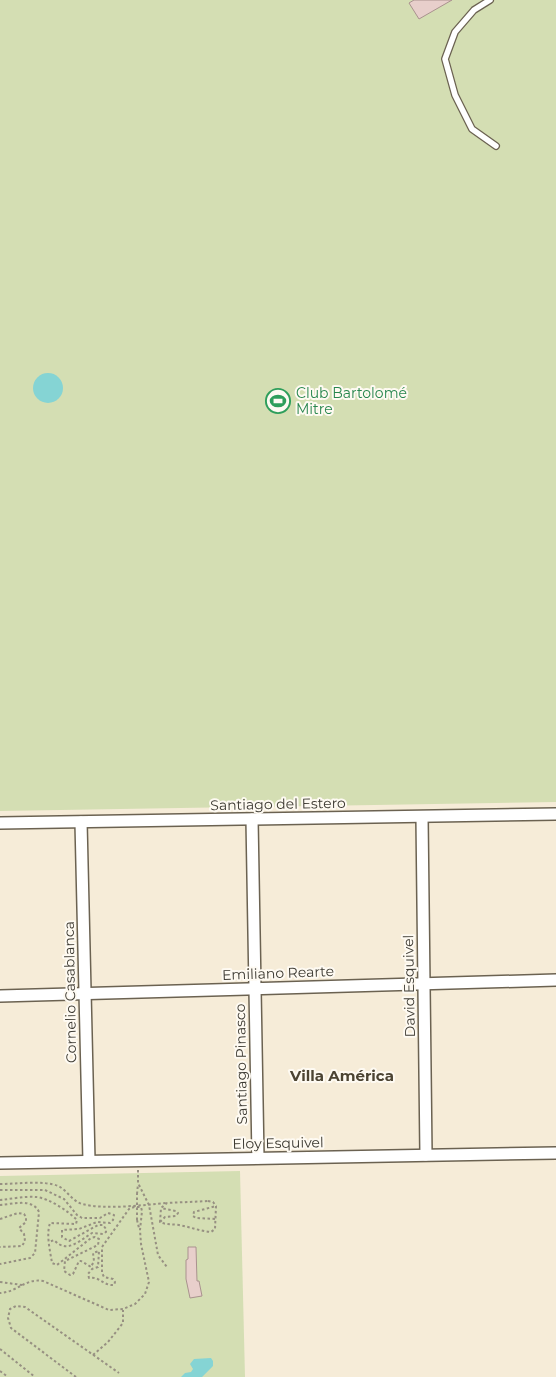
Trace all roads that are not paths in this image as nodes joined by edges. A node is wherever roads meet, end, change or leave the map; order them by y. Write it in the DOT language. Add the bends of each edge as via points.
graph roads {
  1 [pos="490,0"];
  2 [pos="496,146"];
  3 [pos="556,814"];
  4 [pos="422,816"];
  5 [pos="252,819"];
  6 [pos="81,822"];
  7 [pos="0,823"];
  8 [pos="556,980"];
  9 [pos="424,984"];
  10 [pos="255,989"];
  11 [pos="84,994"];
  12 [pos="0,996"];
  13 [pos="556,1153"];
  14 [pos="426,1155"];
  15 [pos="258,1158"];
  16 [pos="89,1161"];
  17 [pos="0,1163"];
  1 -- 2 [label="lane" via="474,10 455,32 445,59 455,94 472,129"];
  3 -- 4 [label="street, Santiago del Estero"];
  4 -- 5 [label="street, Santiago del Estero"];
  4 -- 9 [label="street, David Esquivel"];
  5 -- 6 [label="street, Santiago del Estero"];
  5 -- 10 [label="street, Santiago Pinasco"];
  6 -- 7 [label="street, Santiago del Estero"];
  6 -- 11 [label="street, Cornelio Casablanca"];
  8 -- 9 [label="street, Emiliano Rearte"];
  9 -- 10 [label="street, Emiliano Rearte"];
  9 -- 14 [label="street, David Esquivel"];
  10 -- 11 [label="street, Emiliano Rearte"];
  10 -- 15 [label="street, Santiago Pinasco"];
  11 -- 12 [label="street, Emiliano Rearte"];
  11 -- 16 [label="street, Cornelio Casablanca"];
  13 -- 14 [label="street, Eloy Esquivel"];
  14 -- 15 [label="street, Eloy Esquivel"];
  15 -- 16 [label="street, Eloy Esquivel"];
  16 -- 17 [label="street, Eloy Esquivel"];
}
